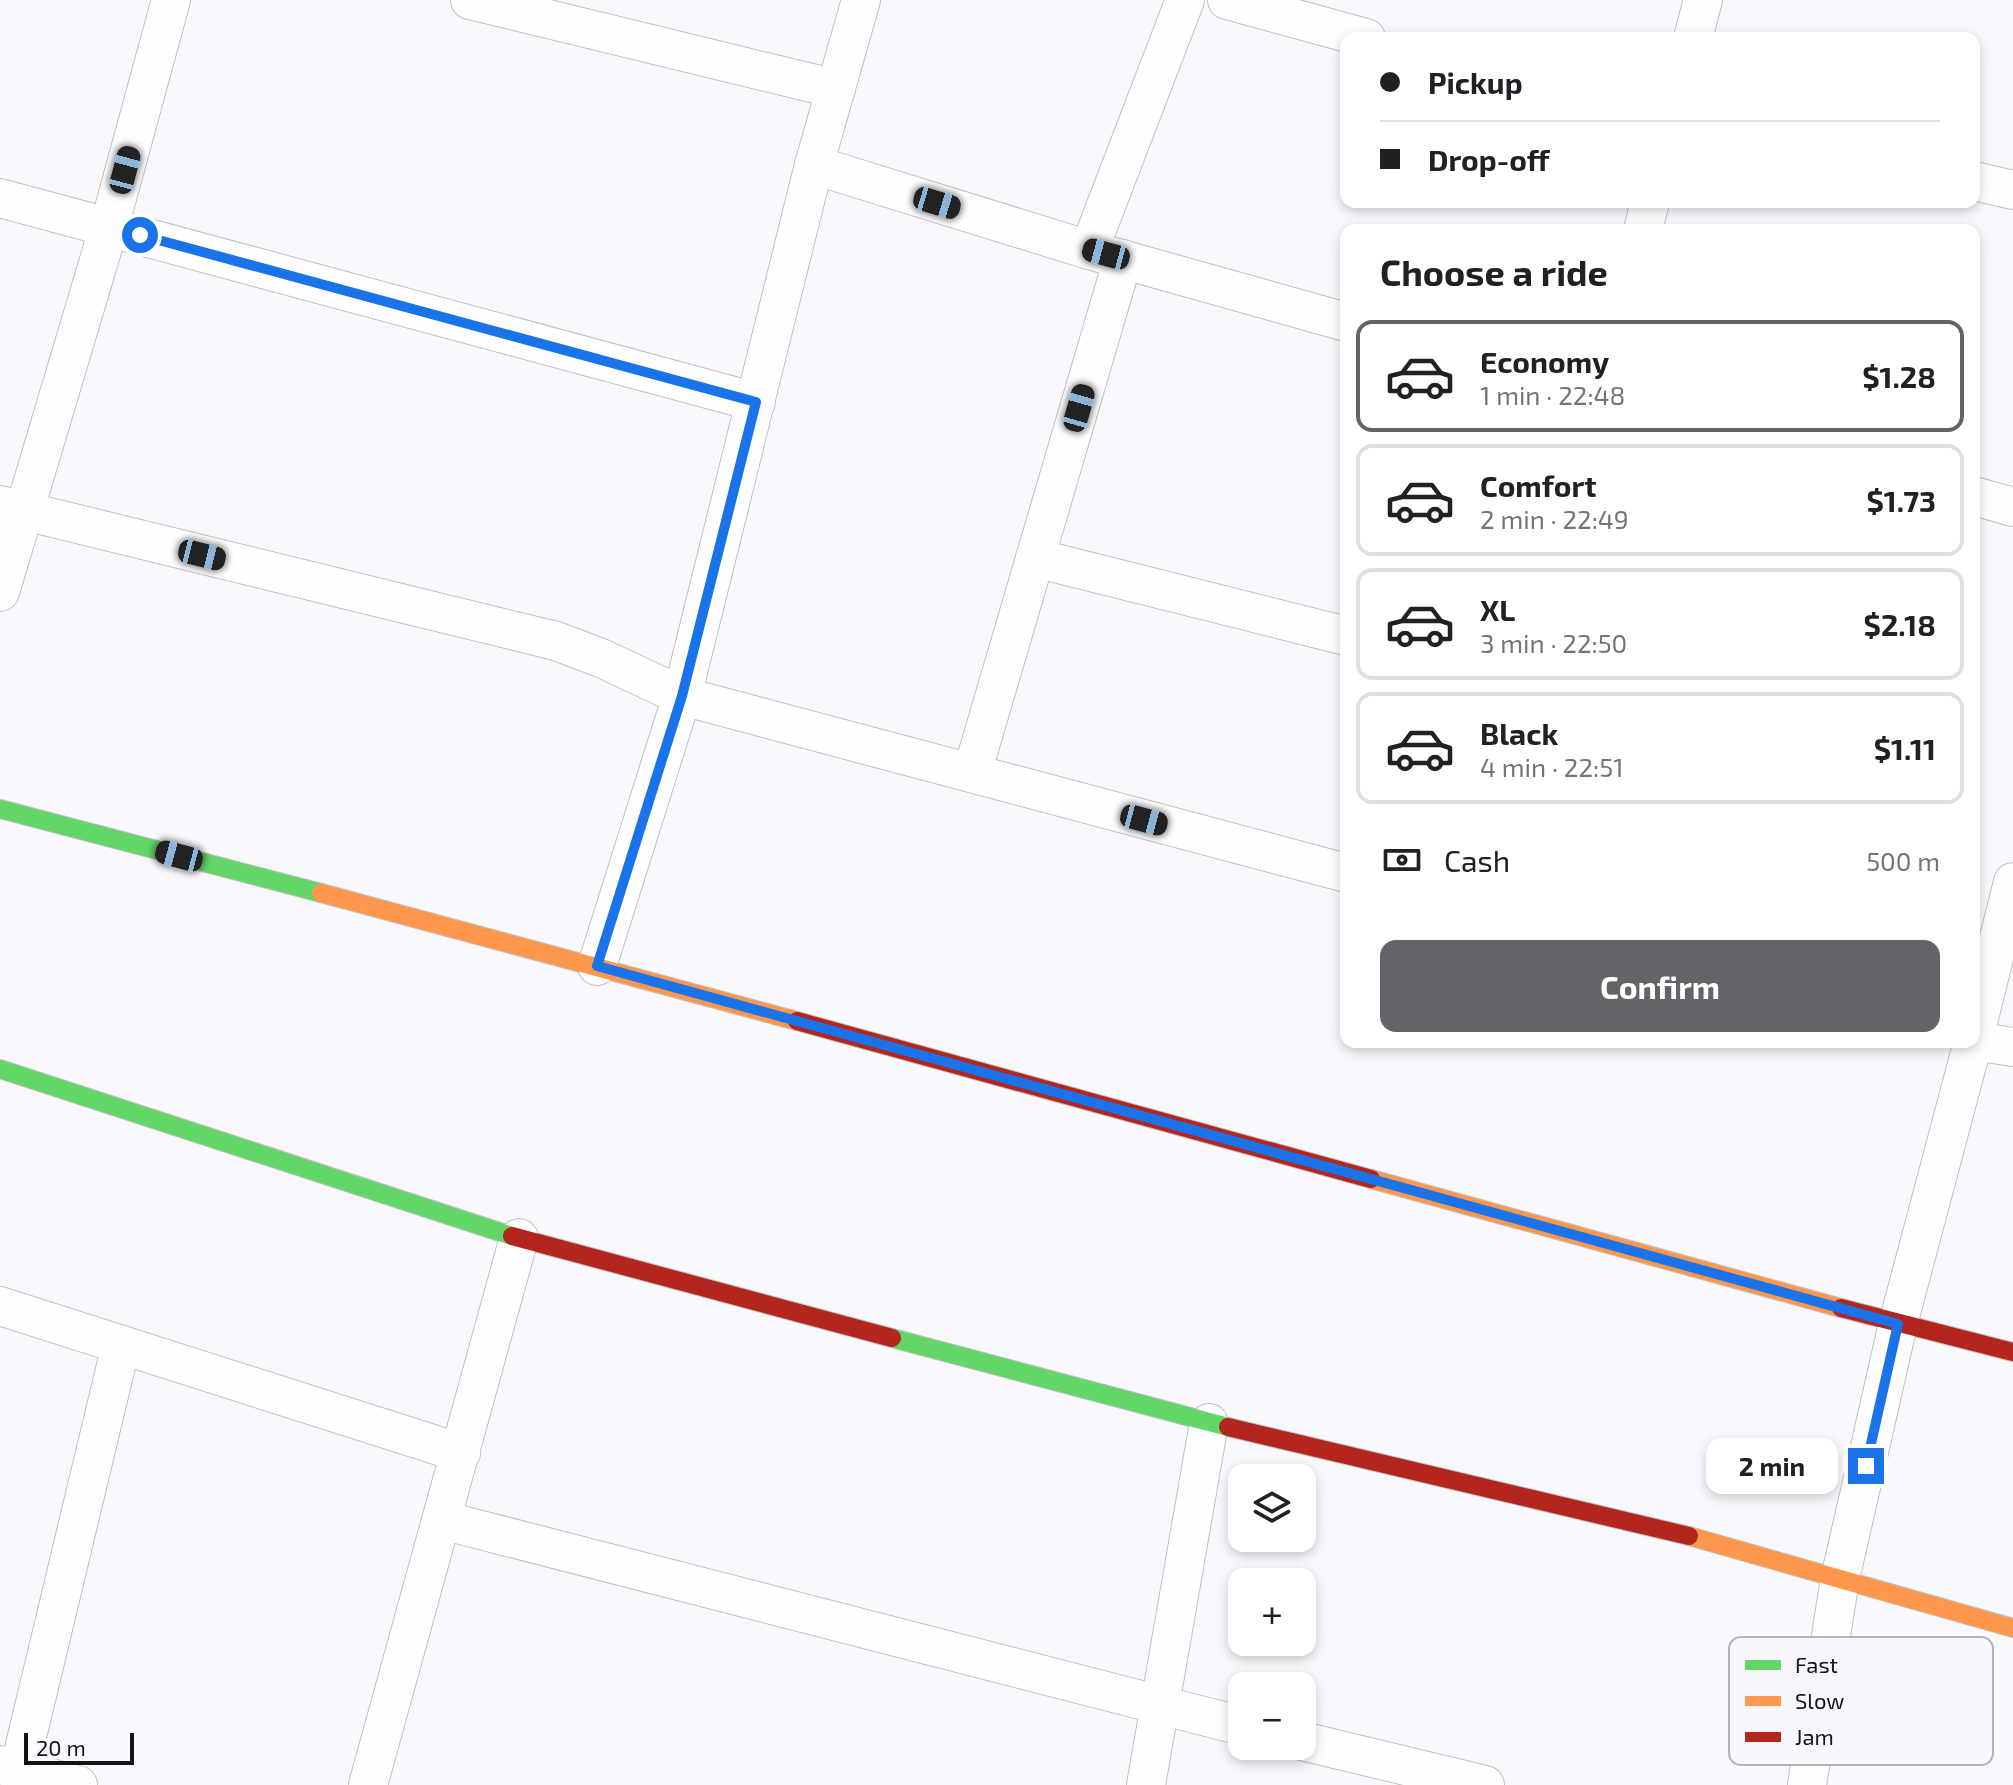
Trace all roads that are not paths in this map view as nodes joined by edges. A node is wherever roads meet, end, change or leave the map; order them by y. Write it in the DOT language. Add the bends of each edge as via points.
graph roads {
  1 [pos="171,0"];
  2 [pos="470,0"];
  3 [pos="861,0"];
  4 [pos="1185,0"];
  5 [pos="1227,0"];
  6 [pos="1703,0"];
  7 [pos="586,13"];
  8 [pos="1344,32"];
  9 [pos="1695,32"];
  10 [pos="836,89"];
  11 [pos="814,165"];
  12 [pos="1980,182"];
  13 [pos="2013,190"];
  14 [pos="0,198"];
  15 [pos="109,227"];
  16 [pos="1106,254"];
  17 [pos="1340,320"];
  18 [pos="756,402"];
  19 [pos="1980,498"];
  20 [pos="2013,507"];
  21 [pos="12,508"];
  22 [pos="1035,558"];
  23 [pos="0,592"];
  24 [pos="1340,634"];
  25 [pos="682,696"];
  26 [pos="972,773"];
  27 [pos="0,809"];
  28 [pos="1340,871"];
  29 [pos="2013,882"];
  30 [pos="597,966"];
  31 [pos="1980,1016"];
  32 [pos="1980,1041"];
  33 [pos="2013,1047"];
  34 [pos="1972,1048"];
  35 [pos="0,1069"];
  36 [pos="519,1238"];
  37 [pos="0,1306"];
  38 [pos="1898,1324"];
  39 [pos="121,1345"];
  40 [pos="2013,1352"];
  41 [pos="1209,1423"];
  42 [pos="461,1453"];
  43 [pos="442,1520"];
  44 [pos="1840,1579"];
  45 [pos="2013,1628"];
  46 [pos="1831,1637"];
  47 [pos="1161,1706"];
  48 [pos="1228,1723"];
  49 [pos="1316,1744"];
  50 [pos="1810,1765"];
  51 [pos="10,1768"];
  52 [pos="78,1785"];
  53 [pos="368,1785"];
  54 [pos="1146,1785"];
  55 [pos="1485,1785"];
  56 [pos="1807,1785"];
  1 -- 15 [label="street"];
  2 -- 7 [label="street"];
  3 -- 10 [label="street"];
  4 -- 16 [label="street"];
  5 -- 8 [label="street"];
  6 -- 9 [label="street"];
  7 -- 10 [label="street"];
  10 -- 11 [label="street"];
  11 -- 16 [label="street"];
  11 -- 18 [label="street"];
  12 -- 13 [label="street"];
  14 -- 15 [label="street"];
  15 -- 18 [label="street"];
  15 -- 21 [label="street"];
  16 -- 17 [label="street"];
  16 -- 22 [label="street"];
  18 -- 25 [label="street"];
  19 -- 20 [label="street"];
  21 -- 23 [label="street"];
  21 -- 25 [label="street" via="556,641"];
  22 -- 24 [label="street"];
  22 -- 26 [label="street"];
  25 -- 26 [label="street"];
  25 -- 30 [label="street"];
  26 -- 28 [label="street"];
  27 -- 30 [label="street"];
  29 -- 31 [label="street"];
  30 -- 38 [label="street"];
  32 -- 33 [label="street"];
  34 -- 38 [label="street"];
  35 -- 36 [label="street"];
  36 -- 41 [label="street"];
  36 -- 42 [label="street"];
  37 -- 39 [label="street"];
  38 -- 40 [label="street"];
  38 -- 44 [label="street"];
  39 -- 42 [label="street"];
  39 -- 51 [label="street"];
  41 -- 44 [label="street" via="1651,1525"];
  41 -- 47 [label="street"];
  42 -- 43 [label="street"];
  43 -- 47 [label="street"];
  43 -- 53 [label="street"];
  44 -- 45 [label="street"];
  44 -- 46 [label="street"];
  47 -- 48 [label="street"];
  47 -- 54 [label="street"];
  49 -- 55 [label="street"];
  50 -- 56 [label="street"];
  51 -- 52 [label="street"];
}
